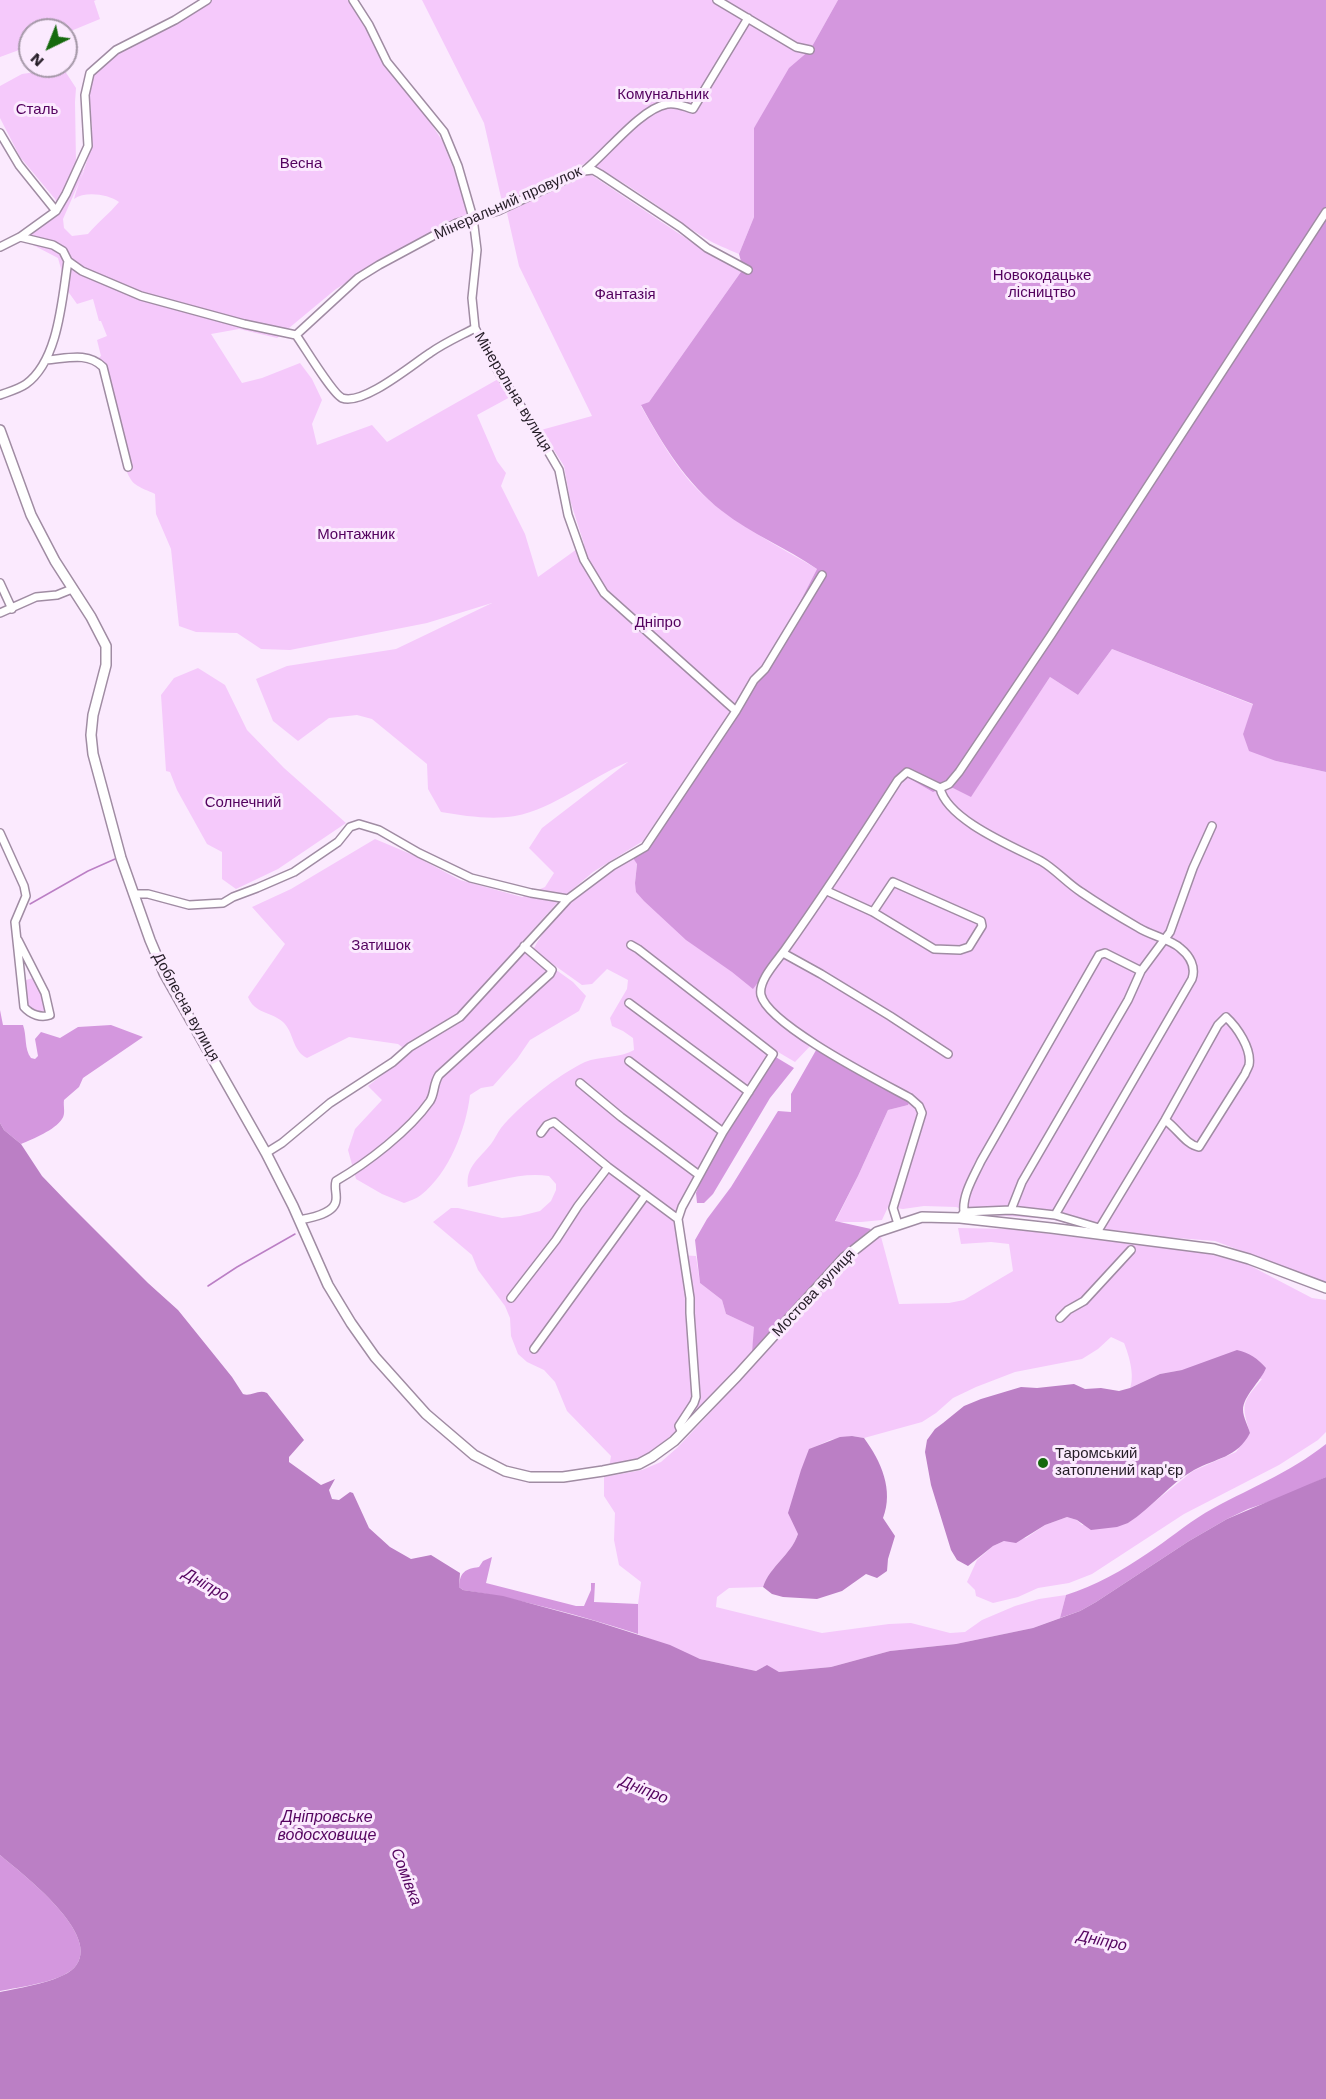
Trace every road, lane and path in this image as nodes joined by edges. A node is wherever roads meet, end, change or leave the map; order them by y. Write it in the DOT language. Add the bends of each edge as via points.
graph roads {
  1 [pos="207,0"];
  2 [pos="353,0"];
  3 [pos="717,0"];
  4 [pos="748,18"];
  5 [pos="810,50"];
  6 [pos="0,133"];
  7 [pos="584,171"];
  8 [pos="56,211"];
  9 [pos="1326,212"];
  10 [pos="473,218"];
  11 [pos="20,237"];
  12 [pos="0,248"];
  13 [pos="68,261"];
  14 [pos="748,270"];
  15 [pos="475,328"];
  16 [pos="296,335"];
  17 [pos="46,360"];
  18 [pos="0,395"];
  19 [pos="0,430"];
  20 [pos="128,467"];
  21 [pos="822,575"];
  22 [pos="0,583"];
  23 [pos="72,589"];
  24 [pos="12,609"];
  25 [pos="0,613"];
  26 [pos="736,711"];
  27 [pos="940,788"];
  28 [pos="1212,826"];
  29 [pos="0,833"];
  30 [pos="827,891"];
  31 [pos="134,894"];
  32 [pos="568,899"];
  33 [pos="873,912"];
  34 [pos="18,940"];
  35 [pos="1165,941"];
  36 [pos="631,945"];
  37 [pos="524,946"];
  38 [pos="783,953"];
  39 [pos="1141,971"];
  40 [pos="629,1003"];
  41 [pos="948,1054"];
  42 [pos="629,1061"];
  43 [pos="580,1083"];
  44 [pos="749,1092"];
  45 [pos="1166,1120"];
  46 [pos="723,1132"];
  47 [pos="541,1133"];
  48 [pos="266,1153"];
  49 [pos="608,1167"];
  50 [pos="699,1175"];
  51 [pos="645,1196"];
  52 [pos="1011,1210"];
  53 [pos="962,1215"];
  54 [pos="1055,1215"];
  55 [pos="678,1219"];
  56 [pos="299,1220"];
  57 [pos="898,1224"];
  58 [pos="1098,1231"];
  59 [pos="1131,1250"];
  60 [pos="1326,1288"];
  61 [pos="511,1298"];
  62 [pos="1060,1318"];
  63 [pos="534,1349"];
  64 [pos="682,1433"];
  65 [pos="518,1475"];
  1 -- 8 [label="street" via="116,50 90,73 85,95 88,146"];
  2 -- 10 [label="street, Мінеральна вулиця" via="387,62 444,132"];
  3 -- 4 [label="street"];
  4 -- 5 [label="street"];
  4 -- 7 [label="street, Мінеральний провулок" via="694,108 674,103 652,110"];
  6 -- 8 [label="street" via="19,165"];
  7 -- 10 [label="street, Мінеральний провулок" via="498,211"];
  7 -- 14 [label="street" via="600,174 707,248"];
  8 -- 11 [label="street"];
  9 -- 27 [label="street" via="1051,635 959,772"];
  10 -- 15 [label="street, Мінеральна вулиця" via="477,250 472,298"];
  10 -- 16 [label="street, Мінеральний провулок" via="358,278"];
  11 -- 12 [label="street"];
  11 -- 13 [label="street" via="63,251"];
  13 -- 16 [label="street" via="141,296"];
  13 -- 17 [label="street" via="57,328"];
  15 -- 16 [label="street" via="431,352 402,375 355,399 341,398"];
  15 -- 26 [label="street, Мінеральна вулиця" via="559,470 568,514 584,560 604,593"];
  17 -- 18 [label="street" via="26,384"];
  17 -- 20 [label="street" via="77,357 91,359 103,367"];
  19 -- 23 [label="street, Доблесна вулиця" via="31,515"];
  21 -- 26 [label="street"];
  22 -- 24 [label="street"];
  23 -- 24 [label="street" via="36,597"];
  23 -- 31 [label="street, Доблесна вулиця" via="106,646 106,665 93,715 93,754"];
  24 -- 25 [label="street"];
  26 -- 32 [label="street" via="645,848 612,866"];
  27 -- 30 [label="street" via="907,772 898,780"];
  27 -- 35 [label="street" via="952,808 970,822 1040,860 1081,892"];
  28 -- 35 [label="street"];
  29 -- 34 [label="street" via="26,896 15,922"];
  30 -- 33 [label="street"];
  30 -- 38 [label="street"];
  31 -- 32 [label="street" via="189,905 223,903 294,872 358,824 379,830 471,878"];
  31 -- 48 [label="street, Доблесна вулиця" via="164,973"];
  32 -- 37 [label="street"];
  33 -- 33 [label="street" via="934,950 960,951 969,947 982,926 981,921 893,882"];
  34 -- 34 [label="street" via="24,1007 39,1016 50,1015 45,993"];
  35 -- 39 [label="street"];
  35 -- 54 [label="street" via="1178,945 1188,955 1195,972"];
  36 -- 44 [label="street" via="773,1054"];
  37 -- 48 [label="street" via="460,1017 330,1103"];
  37 -- 56 [label="street" via="552,970 550,974 439,1075 434,1082 434,1094 418,1116 375,1154 336,1180 334,1206"];
  38 -- 41 [label="street"];
  38 -- 57 [label="street" via="761,988 762,997 772,1010 814,1045 910,1098 922,1113 893,1208"];
  39 -- 52 [label="street" via="1022,1182"];
  39 -- 53 [label="street" via="1105,953 1099,955 981,1161"];
  40 -- 44 [label="street"];
  42 -- 46 [label="street"];
  43 -- 50 [label="street"];
  44 -- 46 [label="street"];
  45 -- 45 [label="street" via="1218,1025 1226,1017 1247,1052 1249,1064 1239,1084 1199,1148"];
  45 -- 58 [label="street"];
  46 -- 50 [label="street"];
  47 -- 49 [label="street" via="554,1122"];
  48 -- 56 [label="street, Доблесна вулиця"];
  49 -- 51 [label="street"];
  49 -- 61 [label="street"];
  50 -- 55 [label="street"];
  51 -- 55 [label="street"];
  51 -- 63 [label="street"];
  52 -- 53 [label="street"];
  52 -- 54 [label="street"];
  53 -- 57 [label="street, Мостова вулиця" via="922,1217"];
  53 -- 58 [label="street, Мостова вулиця"];
  54 -- 58 [label="street"];
  55 -- 64 [label="street" via="690,1298 696,1397 679,1426"];
  56 -- 65 [label="street, Доблесна вулиця" via="328,1285 375,1357 426,1414 474,1455"];
  57 -- 64 [label="street, Мостова вулиця" via="874,1234 844,1258"];
  58 -- 60 [label="street, Мостова вулиця" via="1214,1249 1249,1258"];
  59 -- 62 [label="street" via="1084,1301"];
  64 -- 65 [label="street, Мостова вулиця" via="659,1454 639,1464 563,1477"];
}
